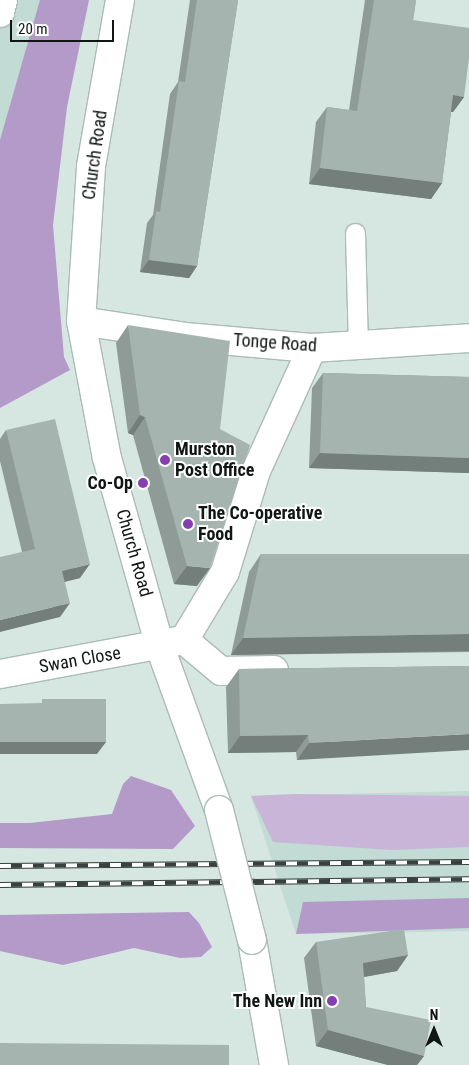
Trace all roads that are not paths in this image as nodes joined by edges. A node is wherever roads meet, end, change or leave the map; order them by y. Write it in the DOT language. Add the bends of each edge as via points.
graph roads {
  1 [pos="3,0"];
  2 [pos="120,0"];
  3 [pos="0,13"];
  4 [pos="355,233"];
  5 [pos="81,321"];
  6 [pos="469,338"];
  7 [pos="358,345"];
  8 [pos="312,348"];
  9 [pos="172,643"];
  10 [pos="300,670"];
  11 [pos="0,674"];
  12 [pos="274,1065"];
  1 -- 3 [label="street"];
  2 -- 5 [label="street, Church Road" via="91,167"];
  4 -- 7 [label="lane"];
  5 -- 8 [label="street, Tonge Road" via="185,337"];
  5 -- 9 [label="street, Church Road" via="108,458"];
  6 -- 7 [label="street, Tonge Road"];
  7 -- 8 [label="street, Tonge Road"];
  8 -- 9 [label="street" via="256,470 225,572"];
  9 -- 10 [label="street" via="221,671"];
  9 -- 11 [label="street, Swan Close"];
  9 -- 12 [label="street, Church Road, bridge" via="252,940"];
}
